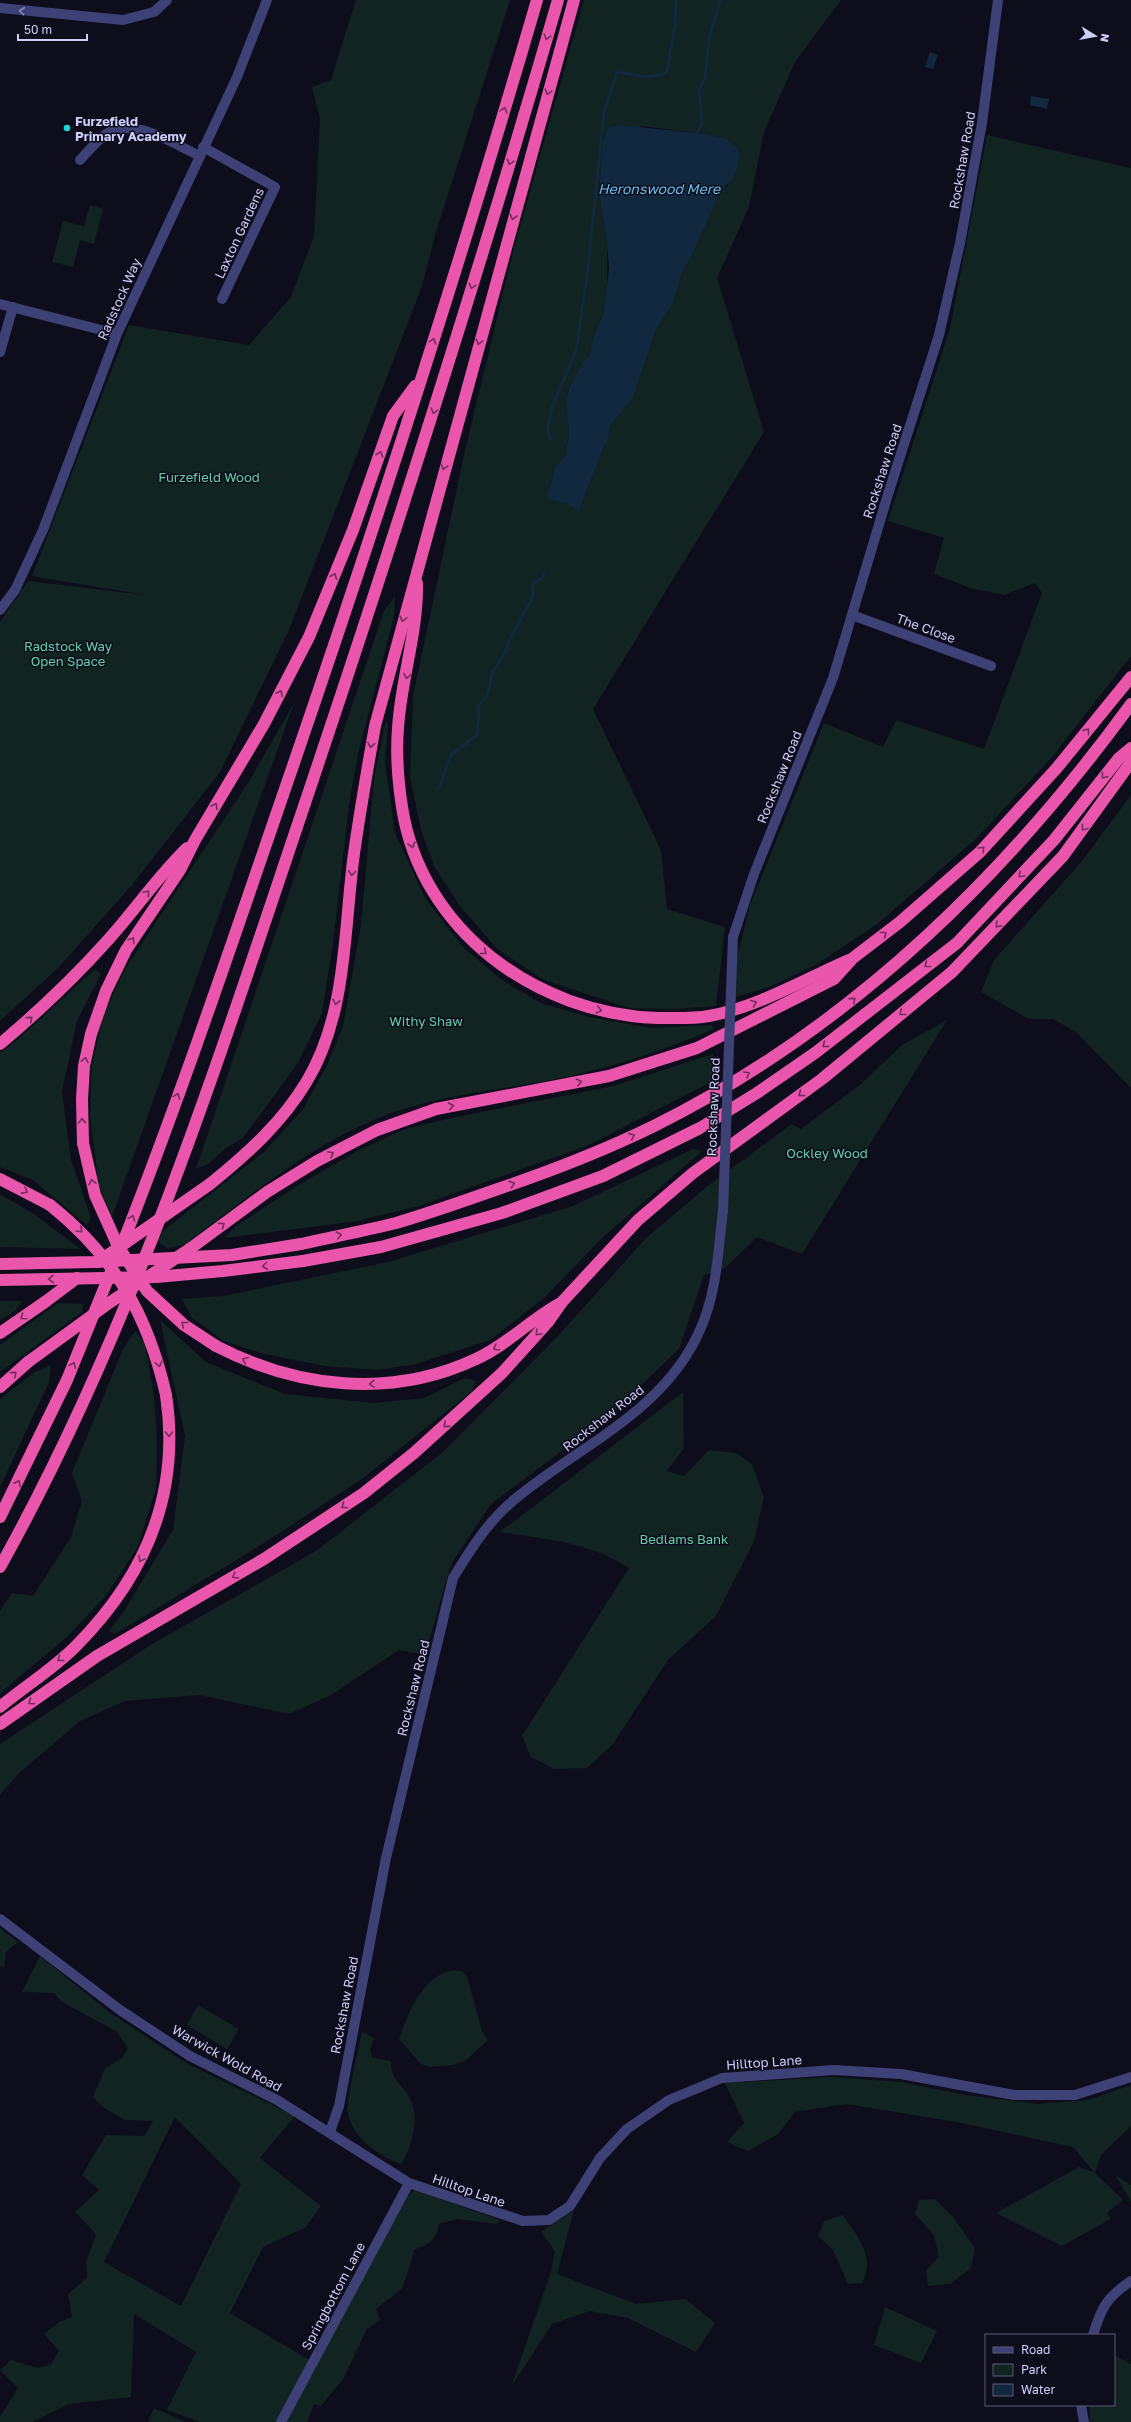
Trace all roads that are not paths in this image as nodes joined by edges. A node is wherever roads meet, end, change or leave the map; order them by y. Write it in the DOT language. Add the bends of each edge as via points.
graph roads {
  1 [pos="167,0"];
  2 [pos="267,0"];
  3 [pos="537,0"];
  4 [pos="558,0"];
  5 [pos="574,0"];
  6 [pos="998,0"];
  7 [pos="0,8"];
  8 [pos="201,151"];
  9 [pos="80,160"];
  10 [pos="222,299"];
  11 [pos="0,304"];
  12 [pos="13,307"];
  13 [pos="117,334"];
  14 [pos="0,352"];
  15 [pos="421,378"];
  16 [pos="417,568"];
  17 [pos="0,610"];
  18 [pos="852,614"];
  19 [pos="991,666"];
  20 [pos="1131,677"];
  21 [pos="1131,704"];
  22 [pos="1131,748"];
  23 [pos="1131,762"];
  24 [pos="196,840"];
  25 [pos="853,958"];
  26 [pos="0,1044"];
  27 [pos="0,1179"];
  28 [pos="0,1264"];
  29 [pos="0,1280"];
  30 [pos="562,1302"];
  31 [pos="0,1333"];
  32 [pos="0,1386"];
  33 [pos="0,1517"];
  34 [pos="0,1568"];
  35 [pos="0,1707"];
  36 [pos="0,1724"];
  37 [pos="0,1919"];
  38 [pos="1131,2077"];
  39 [pos="330,2132"];
  40 [pos="409,2183"];
  41 [pos="1131,2281"];
  42 [pos="1093,2334"];
  43 [pos="1081,2406"];
  44 [pos="280,2422"];
  45 [pos="1084,2422"];
  1 -- 7 [label="street, one-way" via="154,12 123,20"];
  2 -- 8 [label="street, Radstock Way" via="236,77"];
  15 -- 3 [label="highway, one-way"];
  4 -- 34 [label="highway, one-way" via="400,517 288,855 210,1078 114,1334 60,1454"];
  5 -- 16 [label="highway, one-way"];
  6 -- 18 [label="street, Rockshaw Road" via="982,123 960,243 939,335"];
  8 -- 9 [label="street" via="140,129 124,128 106,134"];
  8 -- 10 [label="street, Laxton Gardens" via="275,187"];
  8 -- 13 [label="street, Radstock Way"];
  11 -- 12 [label="street"];
  12 -- 13 [label="street"];
  12 -- 14 [label="street"];
  13 -- 17 [label="street, Radstock Way" via="43,530 15,590"];
  24 -- 15 [label="highway, one-way" via="264,724 309,637 353,530 393,416"];
  33 -- 15 [label="highway, one-way" via="67,1380 127,1231 217,986"];
  16 -- 25 [label="highway, one-way" via="418,611 398,727 402,808 413,849 427,882 451,918 481,950 517,977 554,996 593,1009 629,1017 709,1016 749,1005"];
  16 -- 31 [label="highway, one-way, bridge" via="375,726 360,806 340,979 330,1028 307,1081 268,1134 210,1184 131,1237"];
  18 -- 19 [label="street, The Close"];
  18 -- 39 [label="street, Rockshaw Road, bridge" via="833,678 754,874 733,937 723,1211 714,1281 701,1329 678,1367 647,1403 610,1433 509,1504 472,1547 453,1578 386,1858 339,2106"];
  25 -- 20 [label="highway, one-way" via="900,922 980,852 1056,769"];
  28 -- 21 [label="highway, one-way, bridge" via="232,1255 301,1244 396,1222 566,1166 654,1126 751,1072 848,1004 934,932 1015,847 1103,742"];
  22 -- 29 [label="highway, one-way, bridge" via="1119,758 1054,840 956,943 815,1053 757,1093 700,1128 603,1176 480,1220 381,1247 303,1261 156,1276"];
  23 -- 30 [label="highway, one-way" via="1063,856 952,972 822,1079 693,1173 638,1220"];
  26 -- 24 [label="highway, one-way" via="41,1009 108,940 171,863"];
  30 -- 24 [label="highway, one-way, bridge" via="539,1315 499,1347 476,1359 451,1369 405,1381 371,1385 313,1381 263,1368 216,1346 184,1325 147,1291 118,1246 95,1194 83,1143 84,1066 91,1034 106,992 126,950 180,870"];
  32 -- 25 [label="highway, one-way, bridge" via="28,1362 109,1303 191,1248 267,1192 317,1161 377,1130 436,1109 608,1076 697,1048 834,979"];
  27 -- 35 [label="highway, one-way, bridge" via="50,1205 91,1241 129,1292 158,1358 166,1395 169,1431 165,1489 154,1530 139,1565 110,1608 74,1648"];
  30 -- 36 [label="highway, one-way" via="548,1322 502,1373 419,1448 364,1493 264,1559 97,1656"];
  37 -- 39 [label="street, Warwick Wold Road" via="120,2010 190,2056 277,2100"];
  38 -- 40 [label="street, Hilltop Lane" via="1075,2095 1014,2095 901,2074 834,2070 722,2078 669,2100 627,2129 600,2158 570,2206 549,2220 523,2222"];
  39 -- 40 [label="street, Warwick Wold Road"];
  40 -- 44 [label="street, Springbottom Lane"];
  41 -- 42 [label="street" via="1102,2308"];
  43 -- 45 [label="street"];
}
